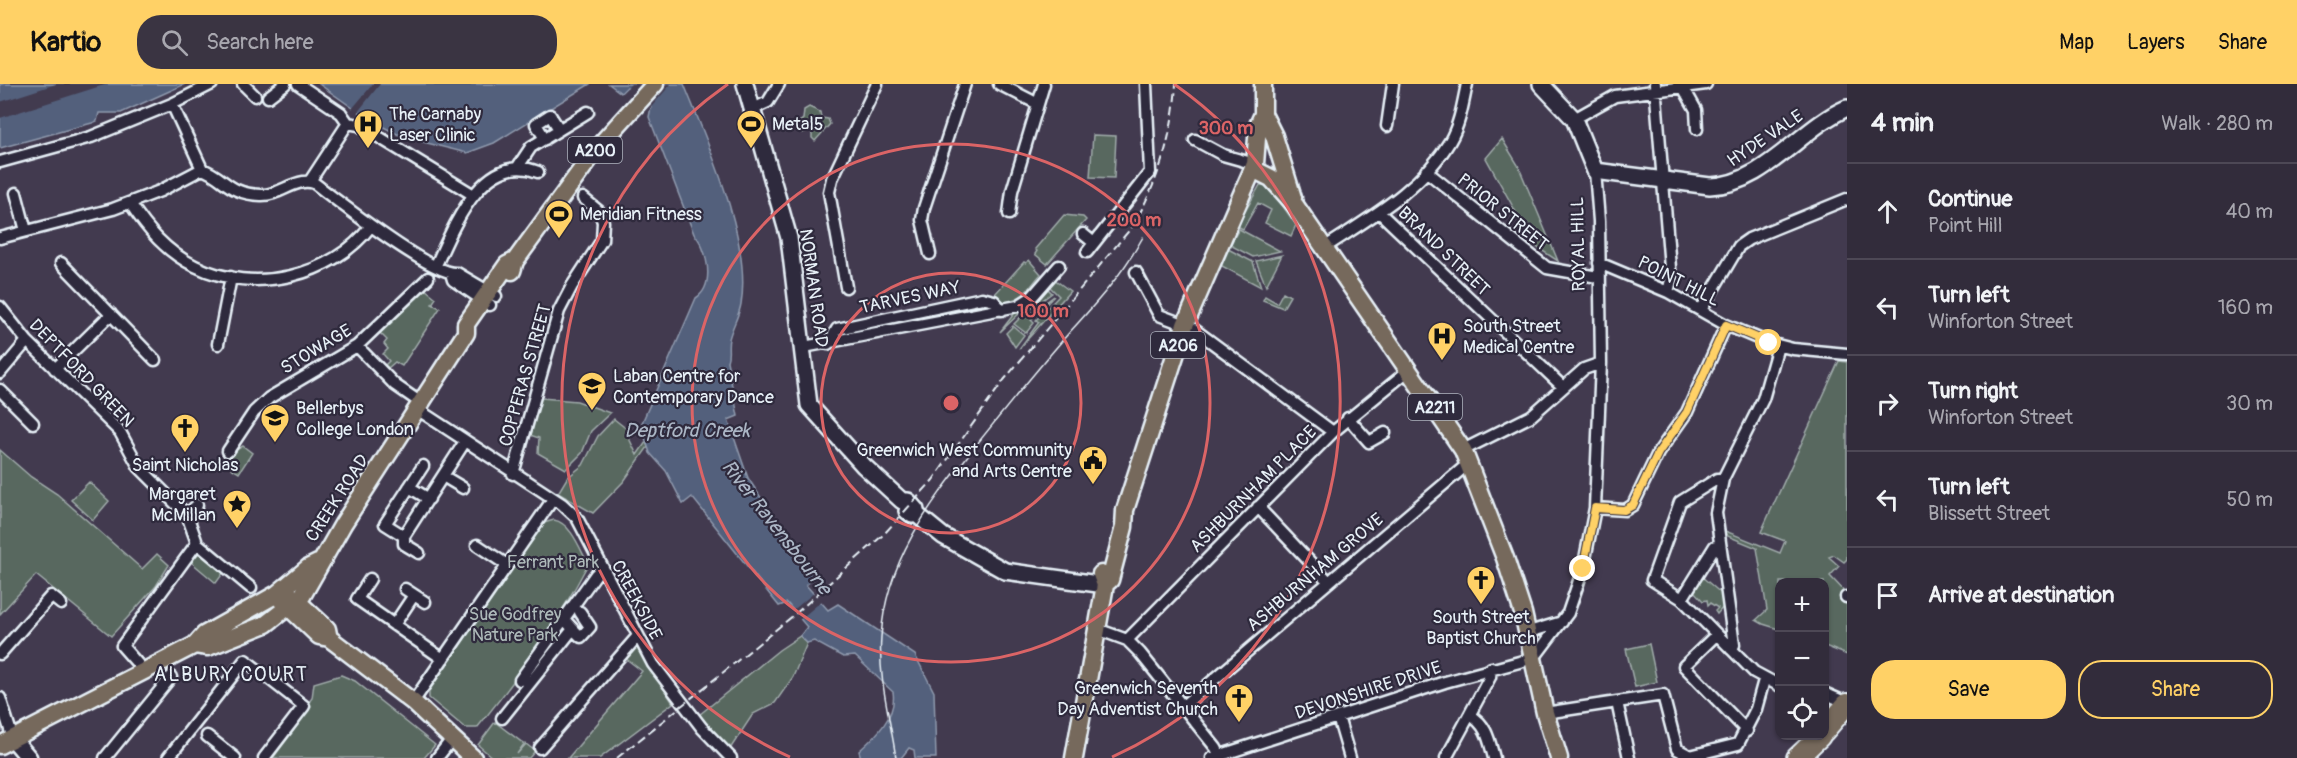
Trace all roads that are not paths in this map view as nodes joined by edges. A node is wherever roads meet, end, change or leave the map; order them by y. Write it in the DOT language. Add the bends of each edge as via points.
graph roads {
  1 [pos="212,84"];
  2 [pos="243,84"];
  3 [pos="285,84"];
  4 [pos="298,84"];
  5 [pos="645,84"];
  6 [pos="655,84"];
  7 [pos="745,84"];
  8 [pos="779,84"];
  9 [pos="877,84"];
  10 [pos="965,84"];
  11 [pos="999,84"];
  12 [pos="1044,84"];
  13 [pos="1146,84"];
  14 [pos="1263,84"];
  15 [pos="1392,84"];
  16 [pos="1467,84"];
  17 [pos="1541,84"];
  18 [pos="1706,84"];
  19 [pos="1656,87"];
  20 [pos="1683,87"];
  21 [pos="255,96"];
  22 [pos="268,97"];
  23 [pos="172,104"];
  24 [pos="1038,104"];
  25 [pos="630,108"];
  26 [pos="1847,108"];
  27 [pos="753,109"];
  28 [pos="588,112"];
  29 [pos="1265,119"];
  30 [pos="1574,119"];
  31 [pos="348,123"];
  32 [pos="1387,126"];
  33 [pos="560,129"];
  34 [pos="1697,129"];
  35 [pos="545,139"];
  36 [pos="1195,140"];
  37 [pos="0,162"];
  38 [pos="1257,163"];
  39 [pos="1282,165"];
  40 [pos="517,168"];
  41 [pos="202,169"];
  42 [pos="1426,171"];
  43 [pos="1595,171"];
  44 [pos="538,172"];
  45 [pos="1665,180"];
  46 [pos="310,182"];
  47 [pos="16,193"];
  48 [pos="472,195"];
  49 [pos="583,198"];
  50 [pos="1847,199"];
  51 [pos="130,203"];
  52 [pos="1295,205"];
  53 [pos="1380,213"];
  54 [pos="1009,214"];
  55 [pos="371,226"];
  56 [pos="26,231"];
  57 [pos="1083,234"];
  58 [pos="0,238"];
  59 [pos="1324,248"];
  60 [pos="930,254"];
  61 [pos="61,263"];
  62 [pos="1599,263"];
  63 [pos="436,265"];
  64 [pos="1059,266"];
  65 [pos="1136,272"];
  66 [pos="231,277"];
  67 [pos="1598,277"];
  68 [pos="428,278"];
  69 [pos="846,287"];
  70 [pos="1668,292"];
  71 [pos="489,298"];
  72 [pos="0,307"];
  73 [pos="1701,310"];
  74 [pos="111,314"];
  75 [pos="1185,325"];
  76 [pos="1726,325"];
  77 [pos="27,340"];
  78 [pos="218,344"];
  79 [pos="357,346"];
  80 [pos="1778,346"];
  81 [pos="804,347"];
  82 [pos="1847,354"];
  83 [pos="155,360"];
  84 [pos="1601,363"];
  85 [pos="55,369"];
  86 [pos="1409,370"];
  87 [pos="0,373"];
  88 [pos="1563,387"];
  89 [pos="0,390"];
  90 [pos="419,406"];
  91 [pos="1348,418"];
  92 [pos="33,423"];
  93 [pos="1333,432"];
  94 [pos="1385,433"];
  95 [pos="464,442"];
  96 [pos="228,452"];
  97 [pos="1466,456"];
  98 [pos="423,466"];
  99 [pos="513,474"];
  100 [pos="444,476"];
  101 [pos="1723,479"];
  102 [pos="409,487"];
  103 [pos="463,488"];
  104 [pos="429,499"];
  105 [pos="553,499"];
  106 [pos="197,504"];
  107 [pos="1258,507"];
  108 [pos="1595,508"];
  109 [pos="187,515"];
  110 [pos="404,536"];
  111 [pos="197,543"];
  112 [pos="475,543"];
  113 [pos="1719,545"];
  114 [pos="419,553"];
  115 [pos="507,565"];
  116 [pos="602,570"];
  117 [pos="370,579"];
  118 [pos="1329,582"];
  119 [pos="1105,585"];
  120 [pos="251,588"];
  121 [pos="1682,598"];
  122 [pos="425,602"];
  123 [pos="61,604"];
  124 [pos="285,604"];
  125 [pos="580,612"];
  126 [pos="564,619"];
  127 [pos="1562,622"];
  128 [pos="394,625"];
  129 [pos="573,629"];
  130 [pos="1097,629"];
  131 [pos="1529,632"];
  132 [pos="1716,635"];
  133 [pos="323,636"];
  134 [pos="637,637"];
  135 [pos="1127,640"];
  136 [pos="195,645"];
  137 [pos="1731,649"];
  138 [pos="0,654"];
  139 [pos="1534,658"];
  140 [pos="443,659"];
  141 [pos="1491,668"];
  142 [pos="143,670"];
  143 [pos="171,677"];
  144 [pos="520,680"];
  145 [pos="1764,680"];
  146 [pos="1775,684"];
  147 [pos="1829,694"];
  148 [pos="0,698"];
  149 [pos="413,702"];
  150 [pos="1617,702"];
  151 [pos="1847,703"];
  152 [pos="1183,706"];
  153 [pos="1553,712"];
  154 [pos="1470,716"];
  155 [pos="502,717"];
  156 [pos="1338,717"];
  157 [pos="1829,724"];
  158 [pos="1747,730"];
  159 [pos="447,734"];
  160 [pos="207,736"];
  161 [pos="1815,740"];
  162 [pos="6,742"];
  163 [pos="540,748"];
  164 [pos="1232,755"];
  165 [pos="1216,757"];
  166 [pos="30,758"];
  167 [pos="105,758"];
  168 [pos="168,758"];
  169 [pos="235,758"];
  170 [pos="264,758"];
  171 [pos="437,758"];
  172 [pos="473,758"];
  173 [pos="731,758"];
  174 [pos="1074,758"];
  175 [pos="1350,758"];
  176 [pos="1446,758"];
  177 [pos="1494,758"];
  178 [pos="1559,758"];
  179 [pos="1629,758"];
  180 [pos="1797,758"];
  1 -- 23 [label="street"];
  2 -- 21 [label="street"];
  3 -- 22 [label="street"];
  4 -- 31 [label="street" via="341,113"];
  5 -- 25 [label="main road, CREEK ROAD / A200"];
  6 -- 25 [label="main road, CREEK ROAD / A200"];
  7 -- 27 [label="main road, NORMAN ROAD"];
  8 -- 27 [label="street" via="768,102"];
  9 -- 69 [label="street" via="829,192"];
  10 -- 60 [label="street" via="924,208 922,220"];
  11 -- 24 [label="street"];
  12 -- 24 [label="street"];
  13 -- 57 [label="street" via="1150,172 1091,247"];
  14 -- 29 [label="main road, A206"];
  15 -- 32 [label="street"];
  16 -- 42 [label="street" via="1454,132"];
  17 -- 30 [label="main road, ROYAL HILL"];
  18 -- 20 [label="street"];
  19 -- 20 [label="street"];
  19 -- 30 [label="street" via="1615,96"];
  19 -- 45 [label="street"];
  20 -- 34 [label="street" via="1696,110"];
  23 -- 37 [label="street" via="91,137"];
  23 -- 41 [label="street"];
  24 -- 54 [label="street"];
  25 -- 71 [label="main road, CREEK ROAD / A200" via="562,193 514,268"];
  26 -- 45 [label="main road, HYDE VALE" via="1736,182 1710,186"];
  27 -- 81 [label="main road, NORMAN ROAD" via="789,238"];
  28 -- 33 [label="street"];
  29 -- 38 [label="main road, A206" via="1258,125"];
  29 -- 39 [label="main road, A2211"];
  30 -- 43 [label="main road, ROYAL HILL"];
  31 -- 46 [label="street"];
  31 -- 48 [label="street" via="359,125"];
  33 -- 35 [label="street"];
  33 -- 35 [label="street" via="550,115 536,124"];
  35 -- 40 [label="street" via="526,152"];
  36 -- 38 [label="street" via="1223,155"];
  38 -- 39 [label="main road"];
  38 -- 52 [label="main road, A2211"];
  38 -- 75 [label="main road, A206"];
  39 -- 52 [label="main road, A2211"];
  40 -- 44 [label="street"];
  40 -- 48 [label="street" via="498,174"];
  41 -- 46 [label="street" via="235,191 252,195 273,194 299,182"];
  41 -- 51 [label="street"];
  42 -- 53 [label="street"];
  42 -- 67 [label="street, PRIOR STREET" via="1542,264 1558,271"];
  43 -- 45 [label="main road, HYDE VALE"];
  43 -- 62 [label="street, ROYAL HILL"];
  45 -- 70 [label="street" via="1671,280"];
  46 -- 55 [label="street"];
  47 -- 56 [label="street"];
  48 -- 63 [label="street"];
  49 -- 99 [label="street, COPPERAS STREET" via="600,212 603,236 559,311"];
  50 -- 73 [label="street" via="1739,246"];
  51 -- 56 [label="street"];
  51 -- 66 [label="street" via="155,238 169,250 196,267"];
  52 -- 59 [label="main road, A2211"];
  53 -- 59 [label="street"];
  53 -- 88 [label="street, BRAND STREET"];
  55 -- 63 [label="street"];
  55 -- 66 [label="street" via="343,255 314,270 285,278"];
  56 -- 58 [label="street"];
  59 -- 86 [label="main road, A2211"];
  61 -- 74 [label="street"];
  62 -- 67 [label="street, ROYAL HILL"];
  62 -- 70 [label="street, POINT HILL"];
  63 -- 71 [label="street" via="451,273 453,280"];
  64 -- 81 [label="street, TARVES WAY" via="1025,303 1002,310 994,301 982,298 837,328 828,344"];
  65 -- 75 [label="street" via="1159,315"];
  66 -- 78 [label="street"];
  67 -- 84 [label="street, ROYAL HILL"];
  68 -- 79 [label="street, STOWAGE"];
  70 -- 73 [label="street, POINT HILL"];
  71 -- 90 [label="main road, CREEK ROAD / A200" via="475,330 466,333"];
  72 -- 77 [label="street, DEPTFORD GREEN"];
  73 -- 76 [label="street, POINT HILL"];
  74 -- 83 [label="street"];
  74 -- 85 [label="street"];
  75 -- 93 [label="street"];
  75 -- 119 [label="main road, A206" via="1125,510 1114,524 1101,577"];
  76 -- 80 [label="street, POINT HILL"];
  76 -- 108 [label="street" via="1687,412 1658,453 1633,505 1624,510"];
  77 -- 85 [label="street, DEPTFORD GREEN"];
  77 -- 87 [label="street"];
  79 -- 90 [label="street, CREEKSIDE"];
  79 -- 96 [label="street, STOWAGE" via="269,398 254,412"];
  80 -- 82 [label="street, POINT HILL"];
  80 -- 101 [label="street" via="1763,399"];
  81 -- 119 [label="main road, NORMAN ROAD" via="812,411 912,515 1005,571"];
  84 -- 88 [label="street" via="1584,369"];
  84 -- 108 [label="street, ROYAL HILL"];
  85 -- 109 [label="street, DEPTFORD GREEN" via="120,432 139,467"];
  86 -- 91 [label="street, ASHBURNHAM PLACE"];
  86 -- 97 [label="main road, A2211"];
  88 -- 97 [label="street" via="1531,416"];
  89 -- 92 [label="street"];
  90 -- 95 [label="street, CREEKSIDE"];
  90 -- 124 [label="main road, CREEK ROAD / A200" via="318,563 317,573"];
  91 -- 93 [label="street, ASHBURNHAM PLACE"];
  91 -- 94 [label="street" via="1369,442"];
  93 -- 107 [label="street, ASHBURNHAM PLACE"];
  95 -- 99 [label="street, CREEKSIDE"];
  95 -- 100 [label="street"];
  97 -- 118 [label="street, ASHBURNHAM GROVE"];
  97 -- 131 [label="main road, A2211"];
  98 -- 102 [label="street"];
  99 -- 105 [label="street, CREEKSIDE"];
  100 -- 103 [label="street"];
  100 -- 104 [label="street"];
  101 -- 113 [label="street" via="1716,513"];
  101 -- 121 [label="street" via="1680,502 1653,575 1654,582"];
  102 -- 104 [label="street"];
  102 -- 110 [label="street" via="385,524"];
  104 -- 110 [label="street"];
  105 -- 115 [label="street"];
  105 -- 116 [label="street, CREEKSIDE" via="571,511 584,527"];
  106 -- 109 [label="street"];
  107 -- 118 [label="street"];
  107 -- 135 [label="street, ASHBURNHAM PLACE"];
  108 -- 127 [label="street, ROYAL HILL" via="1583,569"];
  109 -- 111 [label="street"];
  110 -- 114 [label="street" via="404,544"];
  111 -- 120 [label="street"];
  111 -- 142 [label="street" via="122,646"];
  112 -- 115 [label="street"];
  113 -- 121 [label="street"];
  113 -- 137 [label="street" via="1734,645"];
  115 -- 140 [label="street"];
  116 -- 126 [label="street"];
  116 -- 134 [label="street, CREEKSIDE"];
  117 -- 128 [label="street" via="357,599"];
  118 -- 152 [label="street, ASHBURNHAM GROVE"];
  119 -- 130 [label="main road, A206"];
  121 -- 132 [label="street"];
  122 -- 128 [label="street" via="409,592"];
  123 -- 138 [label="street" via="51,596"];
  124 -- 133 [label="main road" via="287,617 309,635"];
  124 -- 133 [label="main road" via="327,629"];
  124 -- 136 [label="main road, CREEK ROAD / A200" via="208,647"];
  124 -- 136 [label="main road, CREEK ROAD / A200" via="250,618 241,615 204,635"];
  125 -- 129 [label="street" via="590,627 581,637"];
  126 -- 129 [label="street"];
  126 -- 144 [label="street"];
  127 -- 131 [label="street"];
  127 -- 139 [label="street, ROYAL HILL"];
  128 -- 140 [label="street"];
  129 -- 155 [label="street"];
  130 -- 135 [label="street"];
  130 -- 174 [label="main road, A206"];
  131 -- 139 [label="main road, A2211"];
  132 -- 137 [label="street"];
  132 -- 158 [label="street" via="1684,666"];
  133 -- 149 [label="main road"];
  134 -- 163 [label="street"];
  134 -- 173 [label="street, CREEKSIDE" via="702,728"];
  135 -- 152 [label="street"];
  136 -- 142 [label="main road, CREEK ROAD / A200"];
  137 -- 145 [label="street"];
  139 -- 141 [label="street, DEVONSHIRE DRIVE"];
  139 -- 153 [label="main road, A2211"];
  140 -- 149 [label="street"];
  141 -- 154 [label="street"];
  141 -- 156 [label="street, DEVONSHIRE DRIVE"];
  142 -- 162 [label="main road, CREEK ROAD / A200"];
  143 -- 167 [label="street"];
  145 -- 146 [label="street"];
  145 -- 158 [label="street"];
  147 -- 151 [label="street"];
  148 -- 162 [label="street"];
  149 -- 159 [label="main road"];
  150 -- 153 [label="street"];
  150 -- 158 [label="street" via="1661,695 1677,749 1684,755 1738,744"];
  150 -- 179 [label="street"];
  151 -- 157 [label="highway"];
  152 -- 165 [label="street"];
  153 -- 178 [label="main road, A2211"];
  154 -- 176 [label="street"];
  154 -- 177 [label="street" via="1486,730"];
  156 -- 164 [label="street, DEVONSHIRE DRIVE"];
  156 -- 175 [label="street"];
  159 -- 171 [label="street"];
  159 -- 172 [label="main road"];
  160 -- 169 [label="street"];
  161 -- 180 [label="highway"];
  162 -- 166 [label="main road"];
  164 -- 165 [label="street, DEVONSHIRE DRIVE"];
  168 -- 170 [label="street" via="245,660 304,706"];
}
